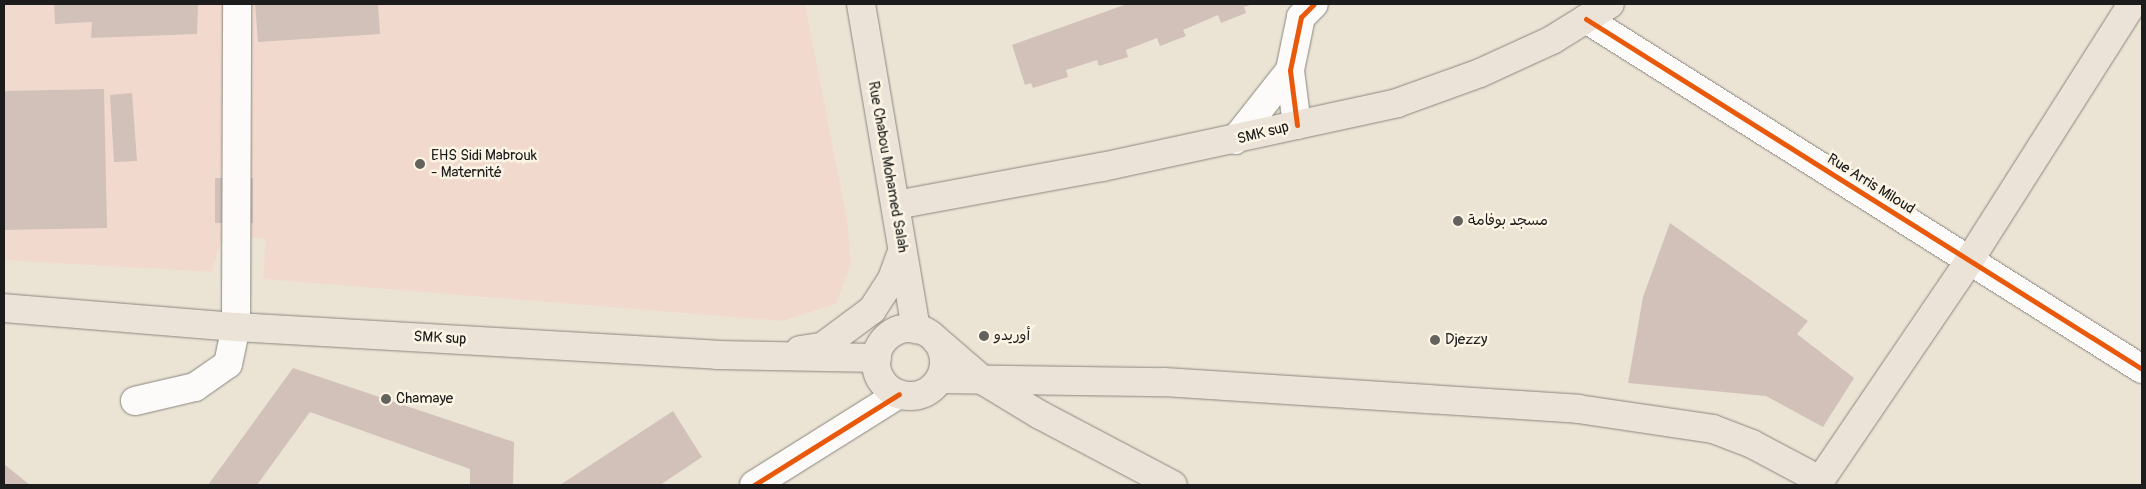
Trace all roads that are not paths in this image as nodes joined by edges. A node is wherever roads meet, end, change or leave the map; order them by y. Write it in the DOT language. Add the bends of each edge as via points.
graph roads {
  1 [pos="237,4"];
  2 [pos="861,4"];
  3 [pos="1610,4"];
  4 [pos="2132,4"];
  5 [pos="1306,8"];
  6 [pos="1586,18"];
  7 [pos="1290,70"];
  8 [pos="1297,125"];
  9 [pos="1235,140"];
  10 [pos="896,205"];
  11 [pos="902,251"];
  12 [pos="1969,261"];
  13 [pos="4,308"];
  14 [pos="236,327"];
  15 [pos="926,334"];
  16 [pos="759,356"];
  17 [pos="877,358"];
  18 [pos="2142,370"];
  19 [pos="940,379"];
  20 [pos="984,381"];
  21 [pos="899,394"];
  22 [pos="135,401"];
  23 [pos="1819,483"];
  24 [pos="754,485"];
  25 [pos="1173,485"];
  1 -- 14 [label="street"];
  2 -- 10 [label="main road, Rue Chabou Mohamed Salah"];
  3 -- 6 [label="main road, SMK sup"];
  4 -- 12 [label="main road"];
  5 -- 7 [label="street"];
  6 -- 8 [label="main road, SMK sup" via="1552,40 1480,73 1397,103"];
  6 -- 12 [label="street, Rue Arris Miloud"];
  7 -- 8 [label="street"];
  7 -- 9 [label="street"];
  8 -- 9 [label="main road, SMK sup"];
  9 -- 10 [label="main road, SMK sup"];
  10 -- 11 [label="main road, Rue Chabou Mohamed Salah"];
  11 -- 15 [label="main road, Rue Chabou Mohamed Salah"];
  11 -- 16 [label="main road" via="892,279 872,310 822,347"];
  12 -- 18 [label="street, Rue Arris Miloud"];
  12 -- 23 [label="main road"];
  13 -- 14 [label="main road, SMK sup"];
  14 -- 16 [label="main road, SMK sup"];
  14 -- 22 [label="street" via="228,364 213,377 195,387"];
  15 -- 17 [label="main road" via="906,329 887,338"];
  15 -- 19 [label="main road" via="944,358"];
  15 -- 20 [label="main road"];
  16 -- 17 [label="main road, SMK sup"];
  17 -- 21 [label="main road" via="881,380"];
  19 -- 20 [label="main road"];
  19 -- 21 [label="main road" via="927,392 908,396"];
  20 -- 23 [label="main road" via="1164,382 1578,409 1712,429 1752,444"];
  20 -- 25 [label="main road"];
  21 -- 24 [label="street"];
}
